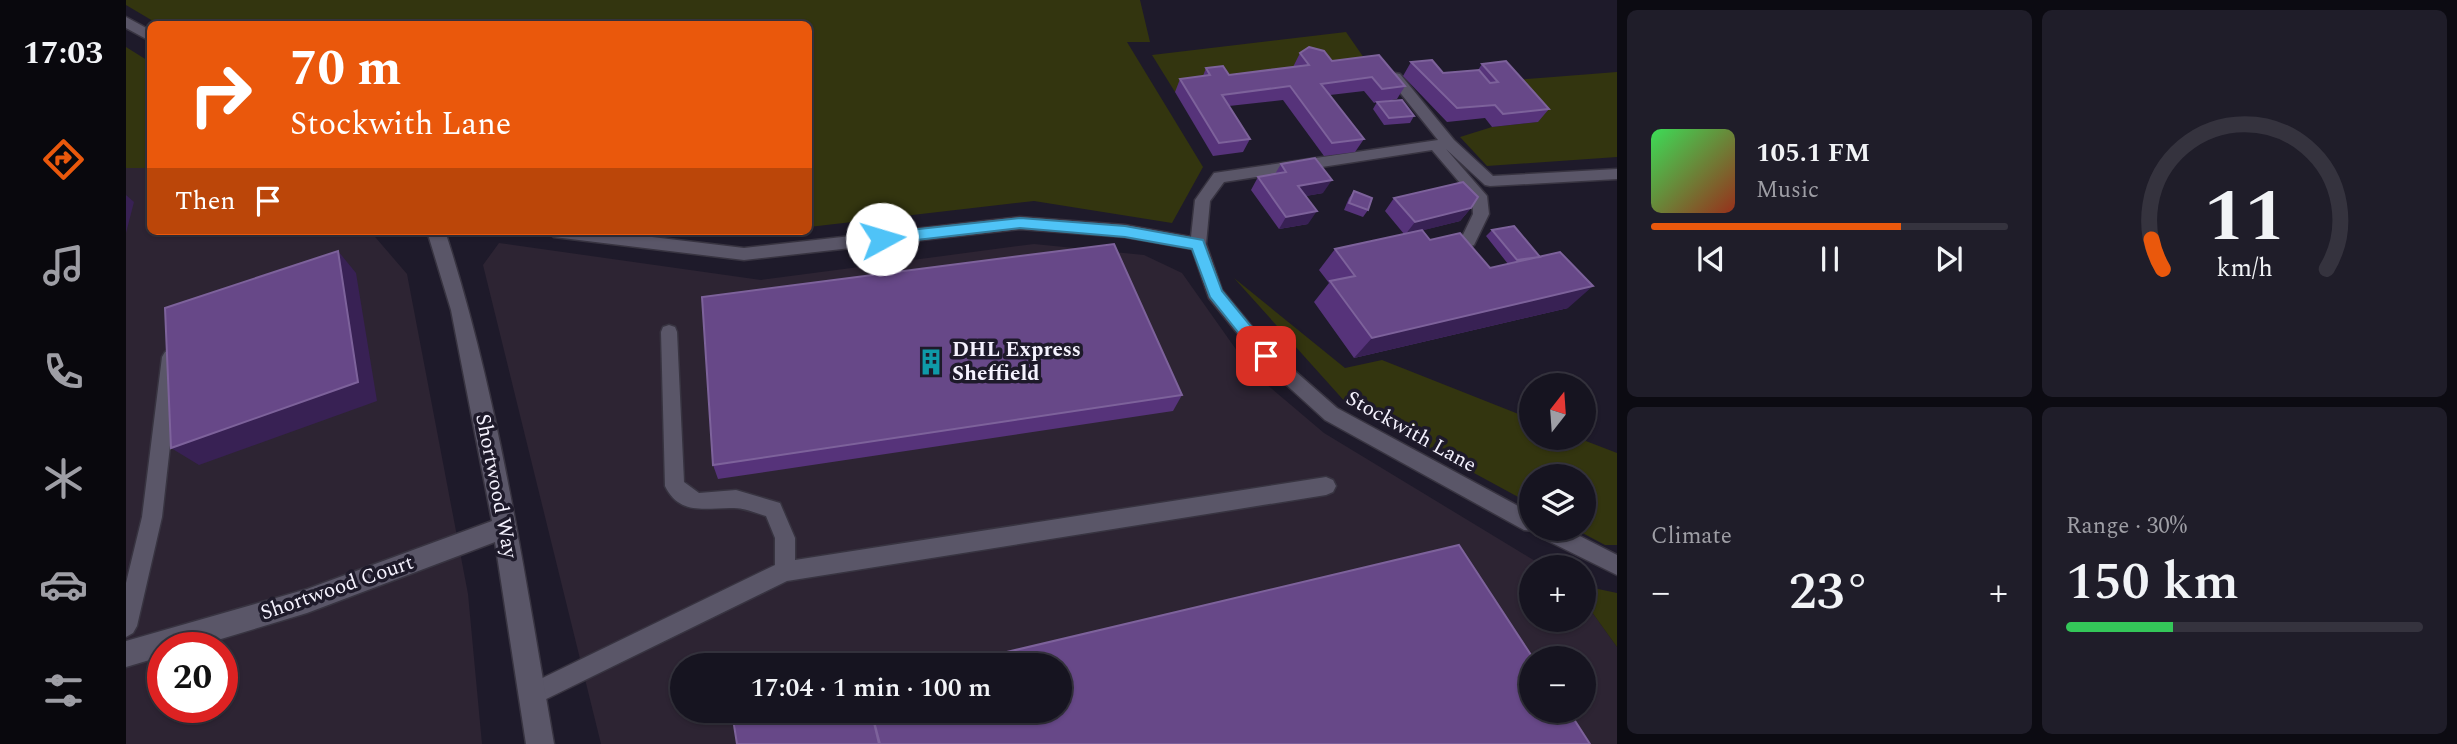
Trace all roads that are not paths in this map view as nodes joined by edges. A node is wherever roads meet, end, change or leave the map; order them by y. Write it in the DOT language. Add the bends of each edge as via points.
graph roads {
  1 [pos="126,22"];
  2 [pos="147,34"];
  3 [pos="1395,77"];
  4 [pos="1442,144"];
  5 [pos="1617,174"];
  6 [pos="437,235"];
  7 [pos="587,235"];
  8 [pos="1468,240"];
  9 [pos="1198,244"];
  10 [pos="669,332"];
  11 [pos="172,348"];
  12 [pos="1326,486"];
  13 [pos="1519,516"];
  14 [pos="505,527"];
  15 [pos="1569,541"];
  16 [pos="1617,565"];
  17 [pos="785,571"];
  18 [pos="126,626"];
  19 [pos="126,653"];
  20 [pos="534,694"];
  21 [pos="540,744"];
  1 -- 2 [label="street"];
  3 -- 4 [label="lane"];
  4 -- 5 [label="lane" via="1490,181"];
  4 -- 8 [label="lane" via="1479,196 1481,214"];
  4 -- 9 [label="lane" via="1219,177 1203,200"];
  6 -- 14 [label="street, Shortwood Way" via="461,310"];
  7 -- 9 [label="lane" via="744,254 1020,223 1125,231"];
  9 -- 13 [label="lane, Stockwith Lane" via="1215,293 1266,356 1331,414"];
  10 -- 17 [label="lane" via="675,486 696,502 736,499 774,509 785,538"];
  11 -- 18 [label="lane" via="152,517"];
  12 -- 17 [label="lane"];
  14 -- 19 [label="street, Shortwood Court" via="307,601"];
  14 -- 20 [label="street, Shortwood Way"];
  15 -- 16 [label="lane"];
  17 -- 20 [label="lane"];
  20 -- 21 [label="street, Shortwood Way"];
}
